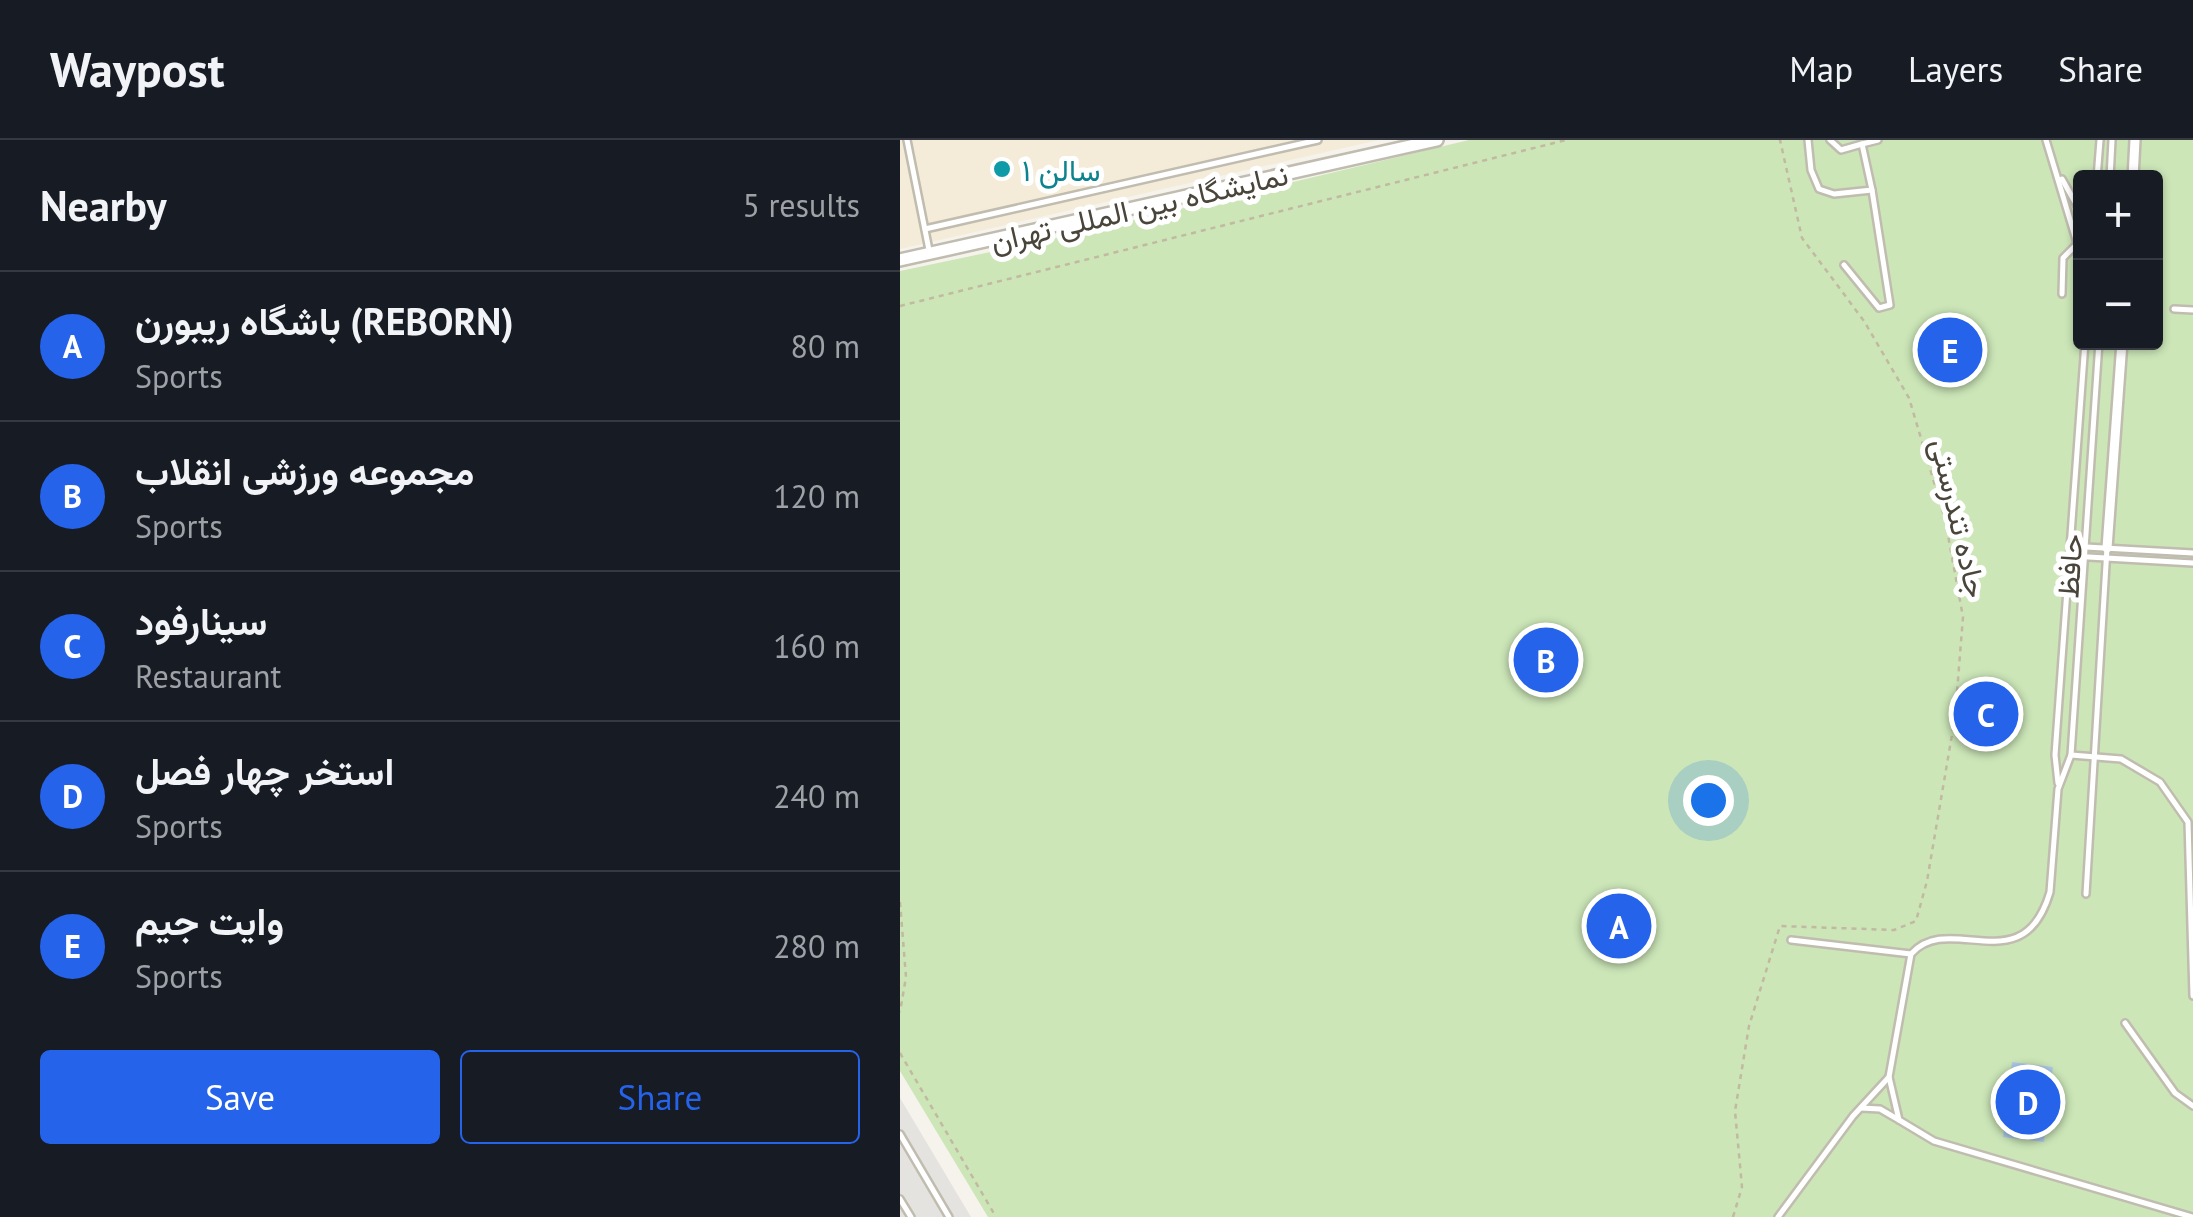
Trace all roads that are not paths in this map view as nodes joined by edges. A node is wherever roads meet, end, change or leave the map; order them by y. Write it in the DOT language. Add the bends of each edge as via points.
graph roads {
  1 [pos="908,140"];
  2 [pos="1318,140"];
  3 [pos="1436,140"];
  4 [pos="1808,140"];
  5 [pos="1830,140"];
  6 [pos="1878,140"];
  7 [pos="2046,140"];
  8 [pos="2100,140"];
  9 [pos="2112,140"];
  10 [pos="2135,140"];
  11 [pos="1862,144"];
  12 [pos="2056,170"];
  13 [pos="2098,170"];
  14 [pos="2110,170"];
  15 [pos="2133,170"];
  16 [pos="1872,190"];
  17 [pos="2073,199"];
  18 [pos="2073,223"];
  19 [pos="924,229"];
  20 [pos="2073,248"];
  21 [pos="929,254"];
  22 [pos="900,260"];
  23 [pos="1844,265"];
  24 [pos="2062,294"];
  25 [pos="2174,309"];
  26 [pos="2193,310"];
  27 [pos="2084,350"];
  28 [pos="2098,350"];
  29 [pos="2121,350"];
  30 [pos="2085,547"];
  31 [pos="2106,553"];
  32 [pos="2193,553"];
  33 [pos="2070,556"];
  34 [pos="2084,557"];
  35 [pos="2193,563"];
  36 [pos="2071,755"];
  37 [pos="2094,758"];
  38 [pos="2058,789"];
  39 [pos="2086,894"];
  40 [pos="1791,940"];
  41 [pos="1911,954"];
  42 [pos="2193,996"];
  43 [pos="2125,1023"];
  44 [pos="1890,1077"];
  45 [pos="2193,1106"];
  46 [pos="1861,1108"];
  47 [pos="1899,1120"];
  48 [pos="900,1134"];
  49 [pos="900,1199"];
  50 [pos="911,1217"];
  51 [pos="950,1217"];
  52 [pos="1778,1217"];
  53 [pos="2192,1217"];
  1 -- 19 [label="lane"];
  2 -- 19 [label="lane"];
  3 -- 21 [label="street, نمایشگاه بین المللی تهران"];
  4 -- 16 [label="lane" via="1819,189"];
  5 -- 11 [label="lane" via="1841,150"];
  6 -- 11 [label="lane"];
  7 -- 12 [label="lane"];
  8 -- 13 [label="lane"];
  9 -- 14 [label="lane"];
  10 -- 15 [label="street"];
  11 -- 16 [label="lane"];
  12 -- 17 [label="lane"];
  12 -- 18 [label="lane"];
  16 -- 23 [label="lane" via="1890,305 1880,308"];
  19 -- 21 [label="lane"];
  20 -- 24 [label="lane" via="2064,258"];
  21 -- 22 [label="street, نمایشگاه بین المللی تهران"];
  25 -- 26 [label="lane"];
  27 -- 33 [label="lane, حافظ"];
  28 -- 30 [label="lane, حافظ"];
  29 -- 31 [label="street"];
  30 -- 31 [label="lane"];
  30 -- 34 [label="lane, حافظ"];
  31 -- 32 [label="lane"];
  31 -- 34 [label="lane"];
  31 -- 35 [label="lane"];
  31 -- 37 [label="lane"];
  33 -- 34 [label="lane"];
  33 -- 38 [label="lane, حافظ"];
  34 -- 36 [label="lane, حافظ"];
  36 -- 37 [label="lane"];
  36 -- 38 [label="lane, حافظ"];
  37 -- 39 [label="lane"];
  37 -- 42 [label="lane" via="2121,760 2160,782 2188,822"];
  38 -- 41 [label="lane" via="2050,892 2034,926 1990,943 1932,939"];
  40 -- 41 [label="lane"];
  41 -- 44 [label="lane"];
  43 -- 45 [label="lane" via="2174,1093"];
  44 -- 46 [label="lane"];
  44 -- 47 [label="lane"];
  46 -- 47 [label="lane"];
  46 -- 52 [label="lane"];
  47 -- 53 [label="lane" via="1934,1141"];
  48 -- 51 [label="lane"];
  49 -- 50 [label="lane"];
}
